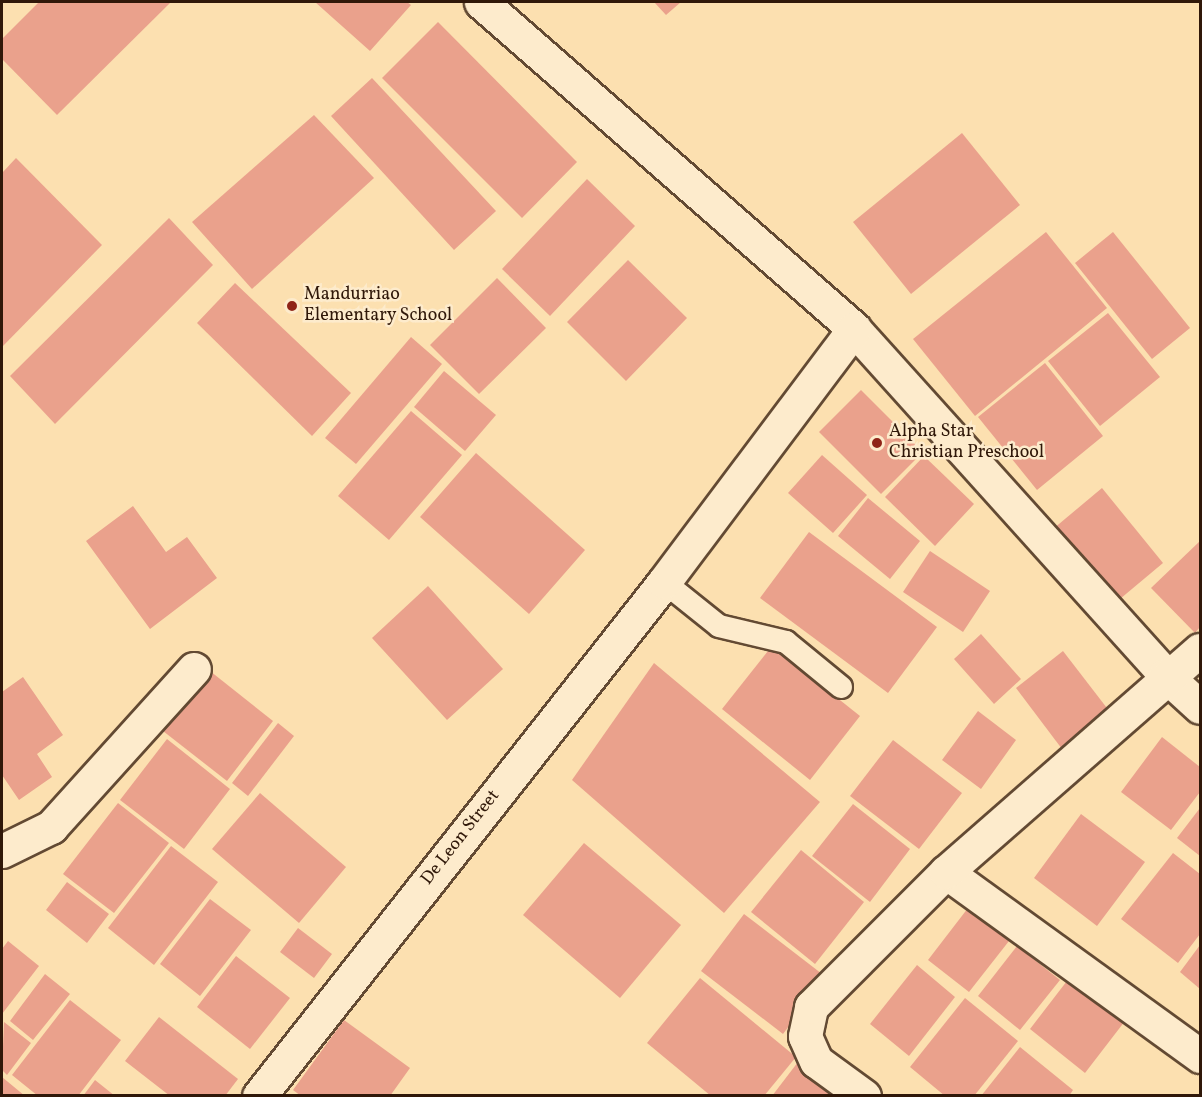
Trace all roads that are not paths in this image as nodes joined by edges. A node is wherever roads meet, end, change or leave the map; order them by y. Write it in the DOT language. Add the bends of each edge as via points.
graph roads {
  1 [pos="481,2"];
  2 [pos="854,328"];
  3 [pos="664,582"];
  4 [pos="1200,650"];
  5 [pos="194,669"];
  6 [pos="1165,675"];
  7 [pos="841,687"];
  8 [pos="1200,707"];
  9 [pos="2,851"];
  10 [pos="946,872"];
  11 [pos="1200,1056"];
  12 [pos="259,1095"];
  13 [pos="864,1095"];
  1 -- 2 [label="street"];
  2 -- 3 [label="street, De Leon Street"];
  2 -- 6 [label="street"];
  3 -- 7 [label="lane" via="719,626 786,642"];
  3 -- 12 [label="street, De Leon Street"];
  4 -- 6 [label="street"];
  5 -- 9 [label="street" via="51,827"];
  6 -- 8 [label="street"];
  6 -- 10 [label="street"];
  10 -- 11 [label="street"];
  10 -- 13 [label="street" via="811,1007 805,1036 816,1061"];
}
